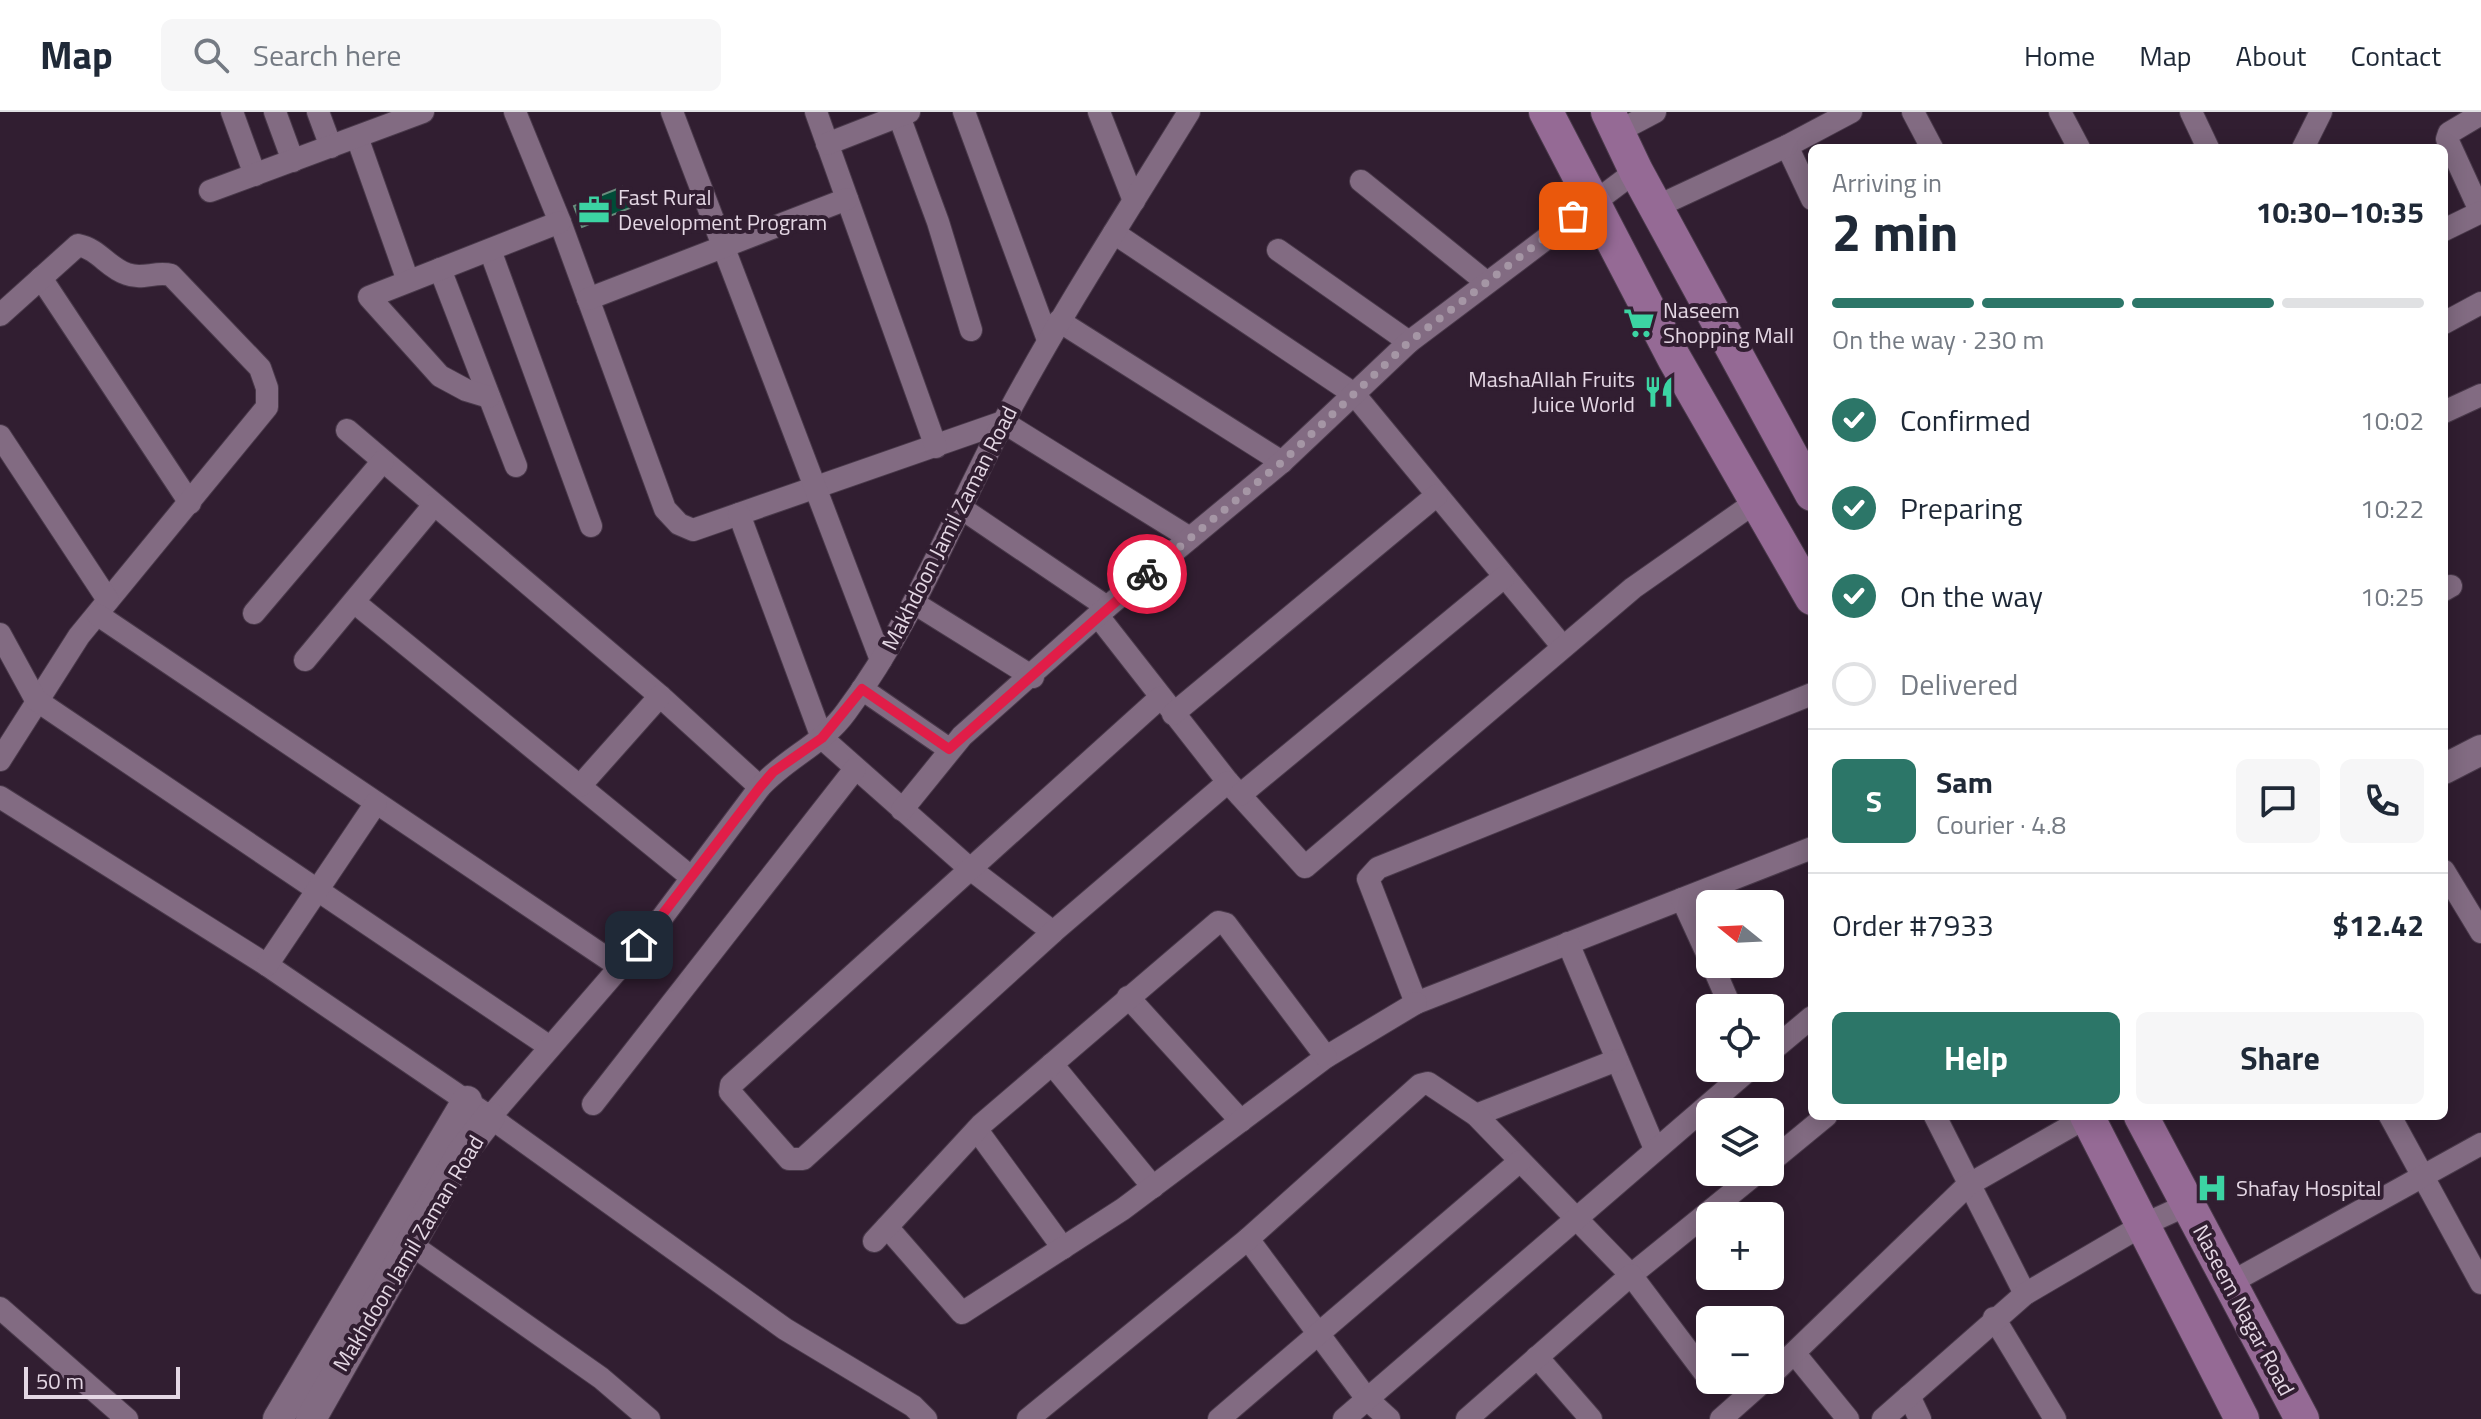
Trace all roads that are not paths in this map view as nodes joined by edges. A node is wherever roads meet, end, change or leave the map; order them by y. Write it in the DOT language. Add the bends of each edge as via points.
graph roads {
  1 [pos="232,112"];
  2 [pos="275,112"];
  3 [pos="318,112"];
  4 [pos="515,112"];
  5 [pos="672,112"];
  6 [pos="816,112"];
  7 [pos="964,112"];
  8 [pos="1099,112"];
  9 [pos="1189,112"];
  10 [pos="1546,112"];
  11 [pos="1655,112"];
  12 [pos="1851,112"];
  13 [pos="1913,112"];
  14 [pos="2060,112"];
  15 [pos="2191,112"];
  16 [pos="2321,112"];
  17 [pos="410,114"];
  18 [pos="904,114"];
  19 [pos="2481,114"];
  20 [pos="1614,121"];
  21 [pos="357,137"];
  22 [pos="827,144"];
  23 [pos="1930,144"];
  24 [pos="2077,144"];
  25 [pos="2206,144"];
  26 [pos="2305,144"];
  27 [pos="1787,146"];
  28 [pos="331,147"];
  29 [pos="293,161"];
  30 [pos="1636,171"];
  31 [pos="255,175"];
  32 [pos="1361,181"];
  33 [pos="210,191"];
  34 [pos="1808,191"];
  35 [pos="847,199"];
  36 [pos="1594,200"];
  37 [pos="1134,201"];
  38 [pos="1658,206"];
  39 [pos="2481,213"];
  40 [pos="560,222"];
  41 [pos="2448,228"];
  42 [pos="1114,233"];
  43 [pos="724,248"];
  44 [pos="490,250"];
  45 [pos="1278,250"];
  46 [pos="440,269"];
  47 [pos="41,278"];
  48 [pos="408,281"];
  49 [pos="1486,282"];
  50 [pos="588,299"];
  51 [pos="2481,303"];
  52 [pos="0,315"];
  53 [pos="2448,321"];
  54 [pos="971,330"];
  55 [pos="1054,330"];
  56 [pos="1409,342"];
  57 [pos="1354,394"];
  58 [pos="2481,395"];
  59 [pos="489,397"];
  60 [pos="2448,410"];
  61 [pos="1003,422"];
  62 [pos="347,430"];
  63 [pos="0,436"];
  64 [pos="936,447"];
  65 [pos="383,461"];
  66 [pos="1282,462"];
  67 [pos="516,466"];
  68 [pos="1808,487"];
  69 [pos="816,489"];
  70 [pos="1437,495"];
  71 [pos="1757,501"];
  72 [pos="190,503"];
  73 [pos="434,505"];
  74 [pos="961,508"];
  75 [pos="739,514"];
  76 [pos="591,526"];
  77 [pos="1190,538"];
  78 [pos="1504,577"];
  79 [pos="1808,591"];
  80 [pos="354,602"];
  81 [pos="914,603"];
  82 [pos="103,608"];
  83 [pos="1102,612"];
  84 [pos="254,613"];
  85 [pos="0,634"];
  86 [pos="1563,647"];
  87 [pos="305,660"];
  88 [pos="881,660"];
  89 [pos="1033,677"];
  90 [pos="862,689"];
  91 [pos="660,696"];
  92 [pos="1808,696"];
  93 [pos="36,700"];
  94 [pos="1167,706"];
  95 [pos="822,738"];
  96 [pos="949,749"];
  97 [pos="2481,750"];
  98 [pos="0,760"];
  99 [pos="2448,767"];
  100 [pos="855,769"];
  101 [pos="580,786"];
  102 [pos="760,787"];
  103 [pos="1234,788"];
  104 [pos="0,797"];
  105 [pos="376,803"];
  106 [pos="902,810"];
  107 [pos="1808,851"];
  108 [pos="969,868"];
  109 [pos="691,877"];
  110 [pos="2448,878"];
  111 [pos="317,890"];
  112 [pos="1682,899"];
  113 [pos="1696,929"];
  114 [pos="1053,932"];
  115 [pos="2481,932"];
  116 [pos="1568,943"];
  117 [pos="267,965"];
  118 [pos="620,967"];
  119 [pos="1128,997"];
  120 [pos="1416,1003"];
  121 [pos="1808,1020"];
  122 [pos="1784,1040"];
  123 [pos="550,1047"];
  124 [pos="1326,1057"];
  125 [pos="1617,1060"];
  126 [pos="1052,1064"];
  127 [pos="1734,1082"];
  128 [pos="593,1104"];
  129 [pos="478,1109"];
  130 [pos="1476,1115"];
  131 [pos="1821,1120"];
  132 [pos="1937,1120"];
  133 [pos="2080,1120"];
  134 [pos="2089,1120"];
  135 [pos="2143,1120"];
  136 [pos="2392,1120"];
  137 [pos="1241,1121"];
  138 [pos="977,1130"];
  139 [pos="2481,1144"];
  140 [pos="1655,1149"];
  141 [pos="1784,1150"];
  142 [pos="1520,1161"];
  143 [pos="2423,1176"];
  144 [pos="1968,1185"];
  145 [pos="1741,1186"];
  146 [pos="1153,1187"];
  147 [pos="2189,1204"];
  148 [pos="1575,1216"];
  149 [pos="2143,1225"];
  150 [pos="1248,1239"];
  151 [pos="409,1243"];
  152 [pos="1063,1248"];
  153 [pos="1631,1275"];
  154 [pos="2230,1283"];
  155 [pos="2481,1283"];
  156 [pos="2025,1294"];
  157 [pos="0,1308"];
  158 [pos="1994,1318"];
  159 [pos="1319,1333"];
  160 [pos="1795,1354"];
  161 [pos="1537,1357"];
  162 [pos="1696,1361"];
  163 [pos="1784,1364"];
  164 [pos="1717,1394"];
  165 [pos="1749,1394"];
  166 [pos="1909,1396"];
  167 [pos="1367,1399"];
  168 [pos="1727,1414"];
  169 [pos="127,1419"];
  170 [pos="278,1419"];
  171 [pos="311,1419"];
  172 [pos="649,1419"];
  173 [pos="926,1419"];
  174 [pos="1028,1419"];
  175 [pos="1219,1419"];
  176 [pos="1344,1419"];
  177 [pos="1389,1419"];
  178 [pos="1467,1419"];
  179 [pos="1591,1419"];
  180 [pos="1848,1419"];
  181 [pos="1883,1419"];
  182 [pos="1920,1419"];
  183 [pos="2055,1419"];
  184 [pos="2242,1419"];
  185 [pos="2302,1419"];
  1 -- 31 [label="street"];
  2 -- 29 [label="street"];
  3 -- 28 [label="street"];
  4 -- 40 [label="street"];
  5 -- 43 [label="street"];
  6 -- 22 [label="street"];
  7 -- 55 [label="street"];
  8 -- 37 [label="street"];
  9 -- 37 [label="street, Makhdoon Jamil Zaman Road"];
  10 -- 36 [label="main road"];
  11 -- 20 [label="street"];
  12 -- 27 [label="street"];
  13 -- 23 [label="street"];
  14 -- 24 [label="street"];
  15 -- 25 [label="street"];
  16 -- 26 [label="street"];
  17 -- 21 [label="street"];
  18 -- 22 [label="street"];
  18 -- 54 [label="street"];
  19 -- 39 [label="street" via="2447,139"];
  20 -- 30 [label="main road"];
  21 -- 28 [label="street"];
  21 -- 48 [label="street"];
  22 -- 35 [label="street"];
  27 -- 34 [label="street"];
  27 -- 38 [label="street"];
  28 -- 29 [label="street"];
  29 -- 31 [label="street"];
  30 -- 36 [label="street"];
  30 -- 38 [label="main road"];
  31 -- 33 [label="street"];
  32 -- 49 [label="street"];
  35 -- 43 [label="street"];
  35 -- 64 [label="street"];
  36 -- 49 [label="street"];
  36 -- 71 [label="main road" via="1674,358"];
  37 -- 42 [label="street, Makhdoon Jamil Zaman Road"];
  38 -- 68 [label="main road"];
  39 -- 41 [label="street"];
  40 -- 44 [label="street"];
  40 -- 50 [label="street"];
  42 -- 55 [label="street, Makhdoon Jamil Zaman Road"];
  42 -- 57 [label="street"];
  43 -- 50 [label="street"];
  43 -- 69 [label="street"];
  44 -- 46 [label="street"];
  44 -- 76 [label="street"];
  45 -- 56 [label="street"];
  46 -- 48 [label="street"];
  46 -- 59 [label="street"];
  47 -- 52 [label="street"];
  47 -- 72 [label="street"];
  47 -- 72 [label="street" via="78,245 91,247 132,276 171,275 260,368 267,407"];
  48 -- 59 [label="street" via="369,299 440,376"];
  49 -- 56 [label="street"];
  50 -- 75 [label="street" via="665,509 693,530"];
  51 -- 53 [label="street"];
  55 -- 61 [label="street, Makhdoon Jamil Zaman Road"];
  55 -- 66 [label="street"];
  56 -- 57 [label="street"];
  57 -- 66 [label="street"];
  57 -- 70 [label="street"];
  58 -- 60 [label="street"];
  59 -- 67 [label="street"];
  61 -- 64 [label="street"];
  61 -- 74 [label="street, Makhdoon Jamil Zaman Road"];
  61 -- 77 [label="street"];
  62 -- 65 [label="street"];
  63 -- 82 [label="street"];
  64 -- 69 [label="street"];
  65 -- 73 [label="street"];
  65 -- 84 [label="street"];
  66 -- 77 [label="street"];
  69 -- 75 [label="street"];
  69 -- 88 [label="street"];
  70 -- 78 [label="street"];
  70 -- 94 [label="street"];
  71 -- 79 [label="main road"];
  71 -- 86 [label="street" via="1633,588"];
  72 -- 82 [label="street"];
  73 -- 80 [label="street"];
  73 -- 91 [label="street"];
  74 -- 81 [label="street, Makhdoon Jamil Zaman Road"];
  74 -- 83 [label="street"];
  75 -- 95 [label="street"];
  77 -- 83 [label="street"];
  78 -- 86 [label="street"];
  78 -- 103 [label="street"];
  80 -- 87 [label="street"];
  80 -- 101 [label="street"];
  81 -- 88 [label="street, Makhdoon Jamil Zaman Road"];
  81 -- 89 [label="street"];
  82 -- 93 [label="street"];
  82 -- 105 [label="street"];
  83 -- 89 [label="street"];
  83 -- 94 [label="street"];
  85 -- 93 [label="street"];
  86 -- 103 [label="street" via="1305,867"];
  88 -- 90 [label="street, Makhdoon Jamil Zaman Road"];
  89 -- 96 [label="street"];
  90 -- 95 [label="street, Makhdoon Jamil Zaman Road"];
  90 -- 96 [label="street"];
  91 -- 101 [label="street"];
  91 -- 102 [label="street"];
  92 -- 120 [label="street" via="1371,872 1368,879"];
  93 -- 98 [label="street"];
  93 -- 111 [label="street"];
  94 -- 103 [label="street"];
  94 -- 108 [label="street"];
  95 -- 100 [label="street"];
  95 -- 102 [label="street, Makhdoon Jamil Zaman Road"];
  96 -- 106 [label="street"];
  97 -- 99 [label="street"];
  100 -- 106 [label="street"];
  100 -- 128 [label="street"];
  101 -- 109 [label="street"];
  102 -- 109 [label="street, Makhdoon Jamil Zaman Road"];
  103 -- 114 [label="street"];
  104 -- 117 [label="street"];
  105 -- 111 [label="street"];
  105 -- 118 [label="street"];
  106 -- 108 [label="street"];
  107 -- 112 [label="street"];
  108 -- 114 [label="street"];
  108 -- 114 [label="street" via="731,1085 730,1092 789,1159 803,1159"];
  109 -- 118 [label="street, Makhdoon Jamil Zaman Road"];
  110 -- 115 [label="street"];
  111 -- 117 [label="street"];
  111 -- 123 [label="street"];
  112 -- 113 [label="street"];
  112 -- 116 [label="street"];
  116 -- 120 [label="street"];
  116 -- 125 [label="street"];
  117 -- 129 [label="street"];
  118 -- 123 [label="street, Makhdoon Jamil Zaman Road"];
  119 -- 124 [label="street" via="1210,926 1226,924"];
  119 -- 126 [label="street"];
  119 -- 137 [label="street"];
  120 -- 124 [label="street"];
  121 -- 122 [label="street"];
  123 -- 129 [label="street, Makhdoon Jamil Zaman Road"];
  124 -- 137 [label="street"];
  125 -- 130 [label="street"];
  125 -- 140 [label="street"];
  126 -- 138 [label="street"];
  126 -- 146 [label="street"];
  127 -- 140 [label="street"];
  129 -- 151 [label="street, Makhdoon Jamil Zaman Road" via="462,1153"];
  129 -- 170 [label="street, Makhdoon Jamil Zaman Road"];
  129 -- 173 [label="street" via="785,1329"];
  130 -- 142 [label="street"];
  130 -- 150 [label="street" via="1428,1083 1420,1085"];
  131 -- 141 [label="street"];
  132 -- 144 [label="street"];
  133 -- 144 [label="street"];
  134 -- 149 [label="main road"];
  135 -- 147 [label="main road, Naseem Nagar Road"];
  136 -- 143 [label="street"];
  137 -- 146 [label="street"];
  138 -- 152 [label="street"];
  138 -- 152 [label="street" via="880,1234 962,1313"];
  139 -- 143 [label="street"];
  140 -- 148 [label="street"];
  142 -- 148 [label="street"];
  142 -- 159 [label="street"];
  143 -- 154 [label="street"];
  143 -- 155 [label="street"];
  144 -- 156 [label="street"];
  144 -- 160 [label="street"];
  145 -- 153 [label="street"];
  146 -- 152 [label="street"];
  147 -- 149 [label="street"];
  147 -- 154 [label="main road, Naseem Nagar Road"];
  148 -- 153 [label="street"];
  148 -- 167 [label="street"];
  149 -- 156 [label="street"];
  149 -- 184 [label="main road"];
  150 -- 159 [label="street"];
  150 -- 174 [label="street"];
  151 -- 171 [label="street, Makhdoon Jamil Zaman Road"];
  151 -- 172 [label="street" via="601,1378"];
  153 -- 161 [label="street"];
  153 -- 162 [label="street"];
  154 -- 185 [label="main road, Naseem Nagar Road"];
  156 -- 158 [label="street"];
  157 -- 169 [label="street"];
  158 -- 166 [label="street"];
  158 -- 183 [label="street"];
  159 -- 167 [label="street"];
  159 -- 175 [label="street"];
  160 -- 163 [label="street"];
  160 -- 180 [label="street"];
  161 -- 178 [label="street"];
  161 -- 179 [label="street"];
  164 -- 168 [label="street"];
  165 -- 168 [label="street"];
  166 -- 181 [label="street"];
  166 -- 182 [label="street"];
  167 -- 176 [label="street"];
  167 -- 177 [label="street"];
}
